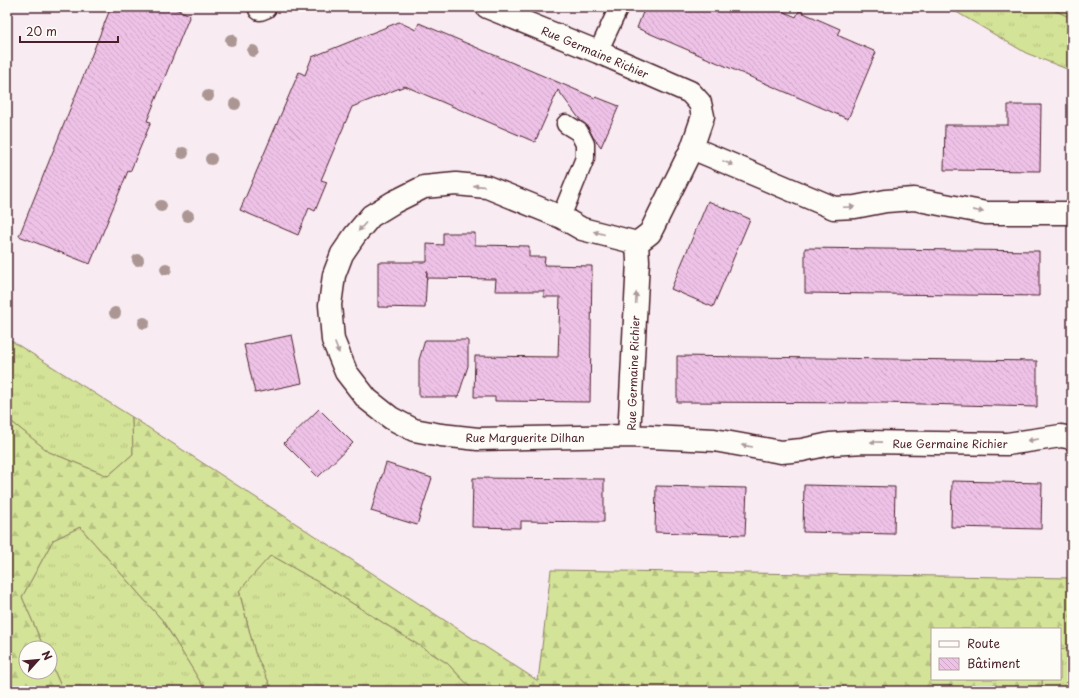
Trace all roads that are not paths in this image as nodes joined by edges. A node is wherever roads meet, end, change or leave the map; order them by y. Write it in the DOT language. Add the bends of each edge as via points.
graph roads {
  1 [pos="260,7"];
  2 [pos="265,7"];
  3 [pos="487,7"];
  4 [pos="619,7"];
  5 [pos="598,52"];
  6 [pos="566,124"];
  7 [pos="692,148"];
  8 [pos="1072,213"];
  9 [pos="561,217"];
  10 [pos="637,243"];
  11 [pos="629,436"];
  12 [pos="1072,438"];
  1 -- 2 [label="street"];
  3 -- 5 [label="street, Rue Germaine Richier"];
  4 -- 5 [label="lane"];
  5 -- 7 [label="street, Rue Germaine Richier" via="690,92 700,103 703,116"];
  6 -- 9 [label="lane" via="579,132 585,144 585,158"];
  7 -- 8 [label="street, one-way" via="834,208 914,199 986,213"];
  7 -- 10 [label="street, Rue Germaine Richier" via="650,233"];
  10 -- 9 [label="street, Rue Marguerite Dilhan, one-way" via="582,229"];
  9 -- 11 [label="street, Rue Marguerite Dilhan, one-way" via="487,187 456,184 424,187 394,202 372,216 342,254 334,275 330,305 333,340 346,372 367,399 391,418 414,430 478,439"];
  11 -- 10 [label="street, Rue Germaine Richier, one-way"];
  12 -- 11 [label="street, Rue Germaine Richier, one-way" via="1061,436 1007,444 864,442 830,444 781,452 714,440"];
}
